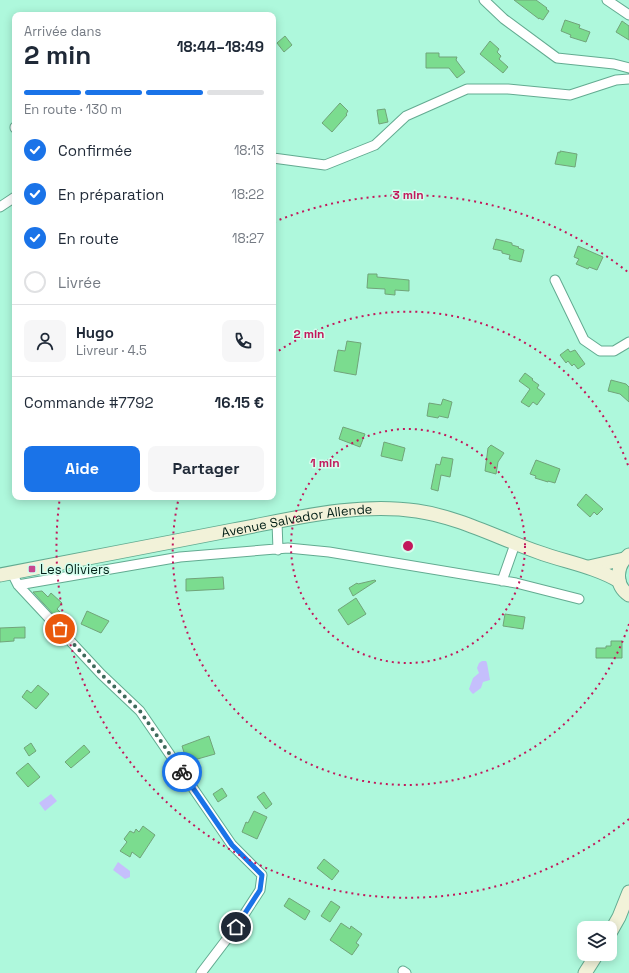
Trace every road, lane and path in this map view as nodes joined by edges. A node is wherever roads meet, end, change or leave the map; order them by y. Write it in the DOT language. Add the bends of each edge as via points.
graph roads {
  1 [pos="484,0"];
  2 [pos="607,0"];
  3 [pos="629,15"];
  4 [pos="629,68"];
  5 [pos="629,79"];
  6 [pos="276,158"];
  7 [pos="12,199"];
  8 [pos="0,208"];
  9 [pos="555,280"];
  10 [pos="629,342"];
  11 [pos="277,522"];
  12 [pos="515,544"];
  13 [pos="278,550"];
  14 [pos="627,557"];
  15 [pos="589,567"];
  16 [pos="6,574"];
  17 [pos="502,581"];
  18 [pos="619,581"];
  19 [pos="18,585"];
  20 [pos="628,595"];
  21 [pos="579,600"];
  22 [pos="629,892"];
  23 [pos="617,921"];
  24 [pos="593,961"];
  25 [pos="201,973"];
  26 [pos="585,973"];
  1 -- 4 [label="street" via="504,19 557,58"];
  2 -- 3 [label="street"];
  5 -- 6 [label="street" via="616,80 570,95 508,89 467,89 406,116 376,145 325,165"];
  7 -- 8 [label="street"];
  9 -- 10 [label="street" via="584,340 600,351 614,351"];
  11 -- 12 [label="main road, Avenue Salvador Allende" via="328,512 364,509 417,511 469,526"];
  11 -- 13 [label="street"];
  11 -- 16 [label="main road, Avenue Salvador Allende"];
  12 -- 15 [label="main road, Avenue Salvador Allende"];
  12 -- 17 [label="street"];
  13 -- 17 [label="street" via="288,548 329,552"];
  13 -- 19 [label="street" via="180,557"];
  14 -- 15 [label="main road, Avenue Salvador Allende"];
  14 -- 18 [label="main road" via="619,569"];
  15 -- 18 [label="main road, Avenue Salvador Allende"];
  16 -- 19 [label="street"];
  17 -- 21 [label="street"];
  18 -- 20 [label="main road"];
  19 -- 25 [label="street" via="101,674 140,711 232,845 262,875 260,890"];
  22 -- 23 [label="main road"];
  24 -- 26 [label="main road"];
}
